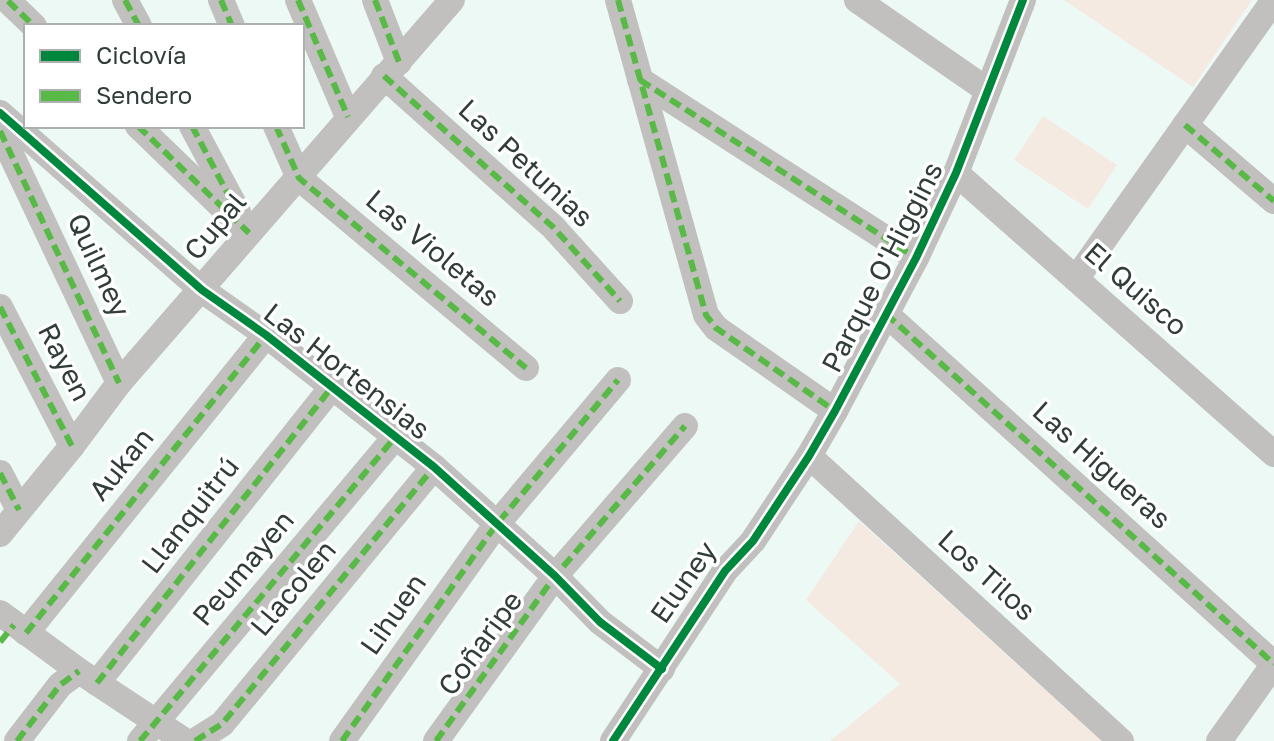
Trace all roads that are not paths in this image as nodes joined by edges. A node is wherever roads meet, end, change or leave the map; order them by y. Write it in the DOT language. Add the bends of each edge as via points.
graph roads {
  1 [pos="125,0"];
  2 [pos="221,0"];
  3 [pos="298,0"];
  4 [pos="375,0"];
  5 [pos="452,0"];
  6 [pos="618,0"];
  7 [pos="857,0"];
  8 [pos="1023,0"];
  9 [pos="1274,0"];
  10 [pos="8,1"];
  11 [pos="32,24"];
  12 [pos="138,24"];
  13 [pos="231,24"];
  14 [pos="391,69"];
  15 [pos="640,80"];
  16 [pos="987,90"];
  17 [pos="0,113"];
  18 [pos="348,117"];
  19 [pos="1185,125"];
  20 [pos="140,128"];
  21 [pos="193,128"];
  22 [pos="277,128"];
  23 [pos="0,131"];
  24 [pos="956,173"];
  25 [pos="299,178"];
  26 [pos="1274,201"];
  27 [pos="249,233"];
  28 [pos="916,258"];
  29 [pos="1076,279"];
  30 [pos="202,290"];
  31 [pos="620,301"];
  32 [pos="0,307"];
  33 [pos="886,314"];
  34 [pos="266,335"];
  35 [pos="526,368"];
  36 [pos="618,380"];
  37 [pos="119,383"];
  38 [pos="332,387"];
  39 [pos="835,411"];
  40 [pos="685,426"];
  41 [pos="396,436"];
  42 [pos="72,446"];
  43 [pos="1274,454"];
  44 [pos="809,456"];
  45 [pos="434,467"];
  46 [pos="0,473"];
  47 [pos="19,510"];
  48 [pos="496,525"];
  49 [pos="0,534"];
  50 [pos="753,541"];
  51 [pos="555,576"];
  52 [pos="10,628"];
  53 [pos="1274,664"];
  54 [pos="662,669"];
  55 [pos="88,677"];
  56 [pos="148,731"];
  57 [pos="17,741"];
  58 [pos="185,741"];
  59 [pos="195,741"];
  60 [pos="342,741"];
  61 [pos="436,741"];
  62 [pos="613,741"];
  63 [pos="1121,741"];
  64 [pos="1219,741"];
  1 -- 12 [label="street"];
  2 -- 13 [label="street"];
  3 -- 18 [label="street"];
  4 -- 14 [label="street"];
  5 -- 14 [label="street, Cupal"];
  6 -- 15 [label="street"];
  7 -- 16 [label="street"];
  8 -- 16 [label="street, Parque O'Higgins"];
  9 -- 19 [label="street"];
  10 -- 11 [label="street"];
  14 -- 18 [label="street, Cupal"];
  14 -- 31 [label="street, Las Petunias" via="553,227"];
  15 -- 28 [label="street"];
  15 -- 39 [label="street" via="709,320"];
  16 -- 24 [label="street, Parque O'Higgins"];
  17 -- 30 [label="street, Las Hortensias"];
  18 -- 25 [label="street, Cupal"];
  19 -- 26 [label="street"];
  19 -- 29 [label="street"];
  20 -- 27 [label="street"];
  21 -- 27 [label="street"];
  22 -- 25 [label="street"];
  23 -- 37 [label="street, Quilmey"];
  24 -- 28 [label="street, Parque O'Higgins"];
  24 -- 29 [label="street, El Quisco"];
  25 -- 27 [label="street, Cupal"];
  25 -- 35 [label="street, Las Violetas"];
  27 -- 30 [label="street, Cupal"];
  28 -- 33 [label="street, Parque O'Higgins"];
  29 -- 43 [label="street, El Quisco"];
  30 -- 34 [label="street, Las Hortensias"];
  30 -- 37 [label="street, Cupal"];
  32 -- 42 [label="street, Rayen"];
  33 -- 39 [label="street, Parque O'Higgins"];
  33 -- 53 [label="street, Las Higueras"];
  34 -- 38 [label="street, Las Hortensias"];
  34 -- 52 [label="street, Aukan"];
  36 -- 48 [label="street, Lihuen"];
  37 -- 42 [label="street, Cupal"];
  38 -- 41 [label="street, Las Hortensias"];
  38 -- 55 [label="street, Llanquitrú"];
  39 -- 44 [label="street, Parque O'Higgins"];
  40 -- 51 [label="street, Coñaripe"];
  41 -- 45 [label="street, Las Hortensias"];
  41 -- 56 [label="street, Peumayen"];
  42 -- 47 [label="street, Cupal"];
  44 -- 50 [label="street, Parque O'Higgins"];
  44 -- 63 [label="street, Los Tilos"];
  45 -- 48 [label="street, Las Hortensias"];
  45 -- 59 [label="street, Llacolen" via="222,724"];
  46 -- 47 [label="street"];
  47 -- 49 [label="street, Cupal"];
  48 -- 51 [label="street, Las Hortensias"];
  48 -- 60 [label="street, Lihuen"];
  50 -- 54 [label="street, Eluney" via="725,571"];
  51 -- 54 [label="street, Las Hortensias" via="600,622"];
  51 -- 61 [label="street, Coñaripe"];
  52 -- 55 [label="street"];
  53 -- 64 [label="street"];
  54 -- 62 [label="street, Eluney"];
  55 -- 56 [label="street"];
  55 -- 57 [label="street, Llanquitrú" via="60,685"];
  56 -- 58 [label="street"];
}
